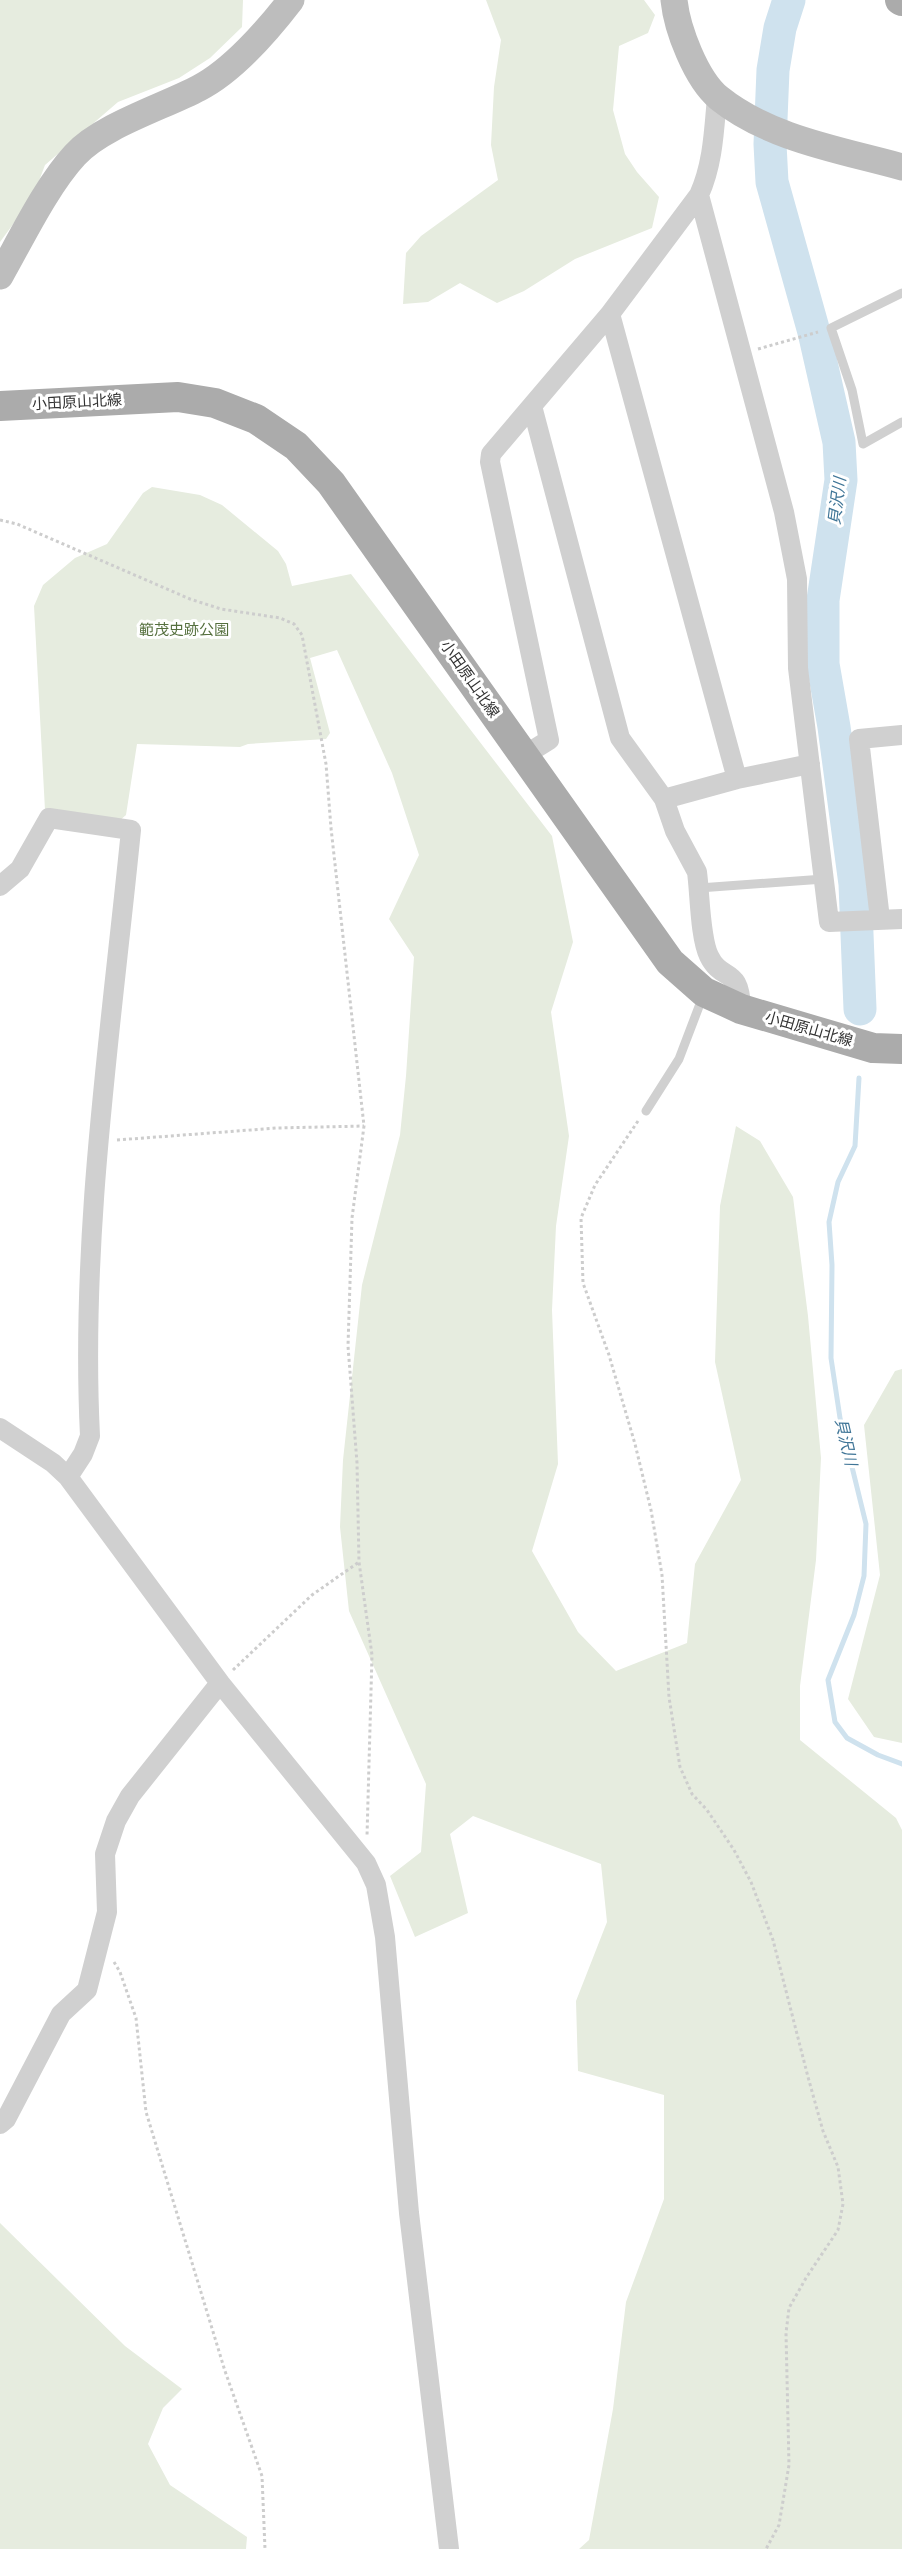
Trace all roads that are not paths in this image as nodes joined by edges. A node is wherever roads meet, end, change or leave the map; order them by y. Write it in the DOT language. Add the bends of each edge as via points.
graph roads {
  1 [pos="291,0"];
  2 [pos="674,0"];
  3 [pos="717,97"];
  4 [pos="902,167"];
  5 [pos="699,195"];
  6 [pos="0,276"];
  7 [pos="902,293"];
  8 [pos="610,314"];
  9 [pos="0,406"];
  10 [pos="532,406"];
  11 [pos="902,422"];
  12 [pos="902,735"];
  13 [pos="525,755"];
  14 [pos="810,764"];
  15 [pos="737,779"];
  16 [pos="664,799"];
  17 [pos="824,879"];
  18 [pos="0,886"];
  19 [pos="699,888"];
  20 [pos="880,919"];
  21 [pos="902,919"];
  22 [pos="704,992"];
  23 [pos="741,1009"];
  24 [pos="902,1049"];
  25 [pos="646,1111"];
  26 [pos="0,1428"];
  27 [pos="68,1478"];
  28 [pos="220,1683"];
  29 [pos="0,2124"];
  30 [pos="448,2549"];
  1 -- 6 [label="street" via="238,58 202,87 95,139 75,154"];
  2 -- 3 [label="street" via="693,63"];
  3 -- 4 [label="street" via="787,134"];
  3 -- 5 [label="street" via="711,158"];
  5 -- 8 [label="street"];
  5 -- 14 [label="street" via="784,512 797,579 798,668"];
  7 -- 11 [label="lane" via="831,328 852,390 863,444"];
  8 -- 10 [label="street"];
  8 -- 15 [label="street"];
  9 -- 13 [label="main road, 小田原山北線" via="178,397 215,403 256,419 296,446 331,483"];
  10 -- 13 [label="street" via="490,454 549,740"];
  10 -- 16 [label="street" via="620,738"];
  12 -- 20 [label="street" via="859,739"];
  13 -- 22 [label="main road, 小田原山北線" via="670,962"];
  14 -- 15 [label="street"];
  14 -- 17 [label="street"];
  15 -- 16 [label="street"];
  16 -- 19 [label="street" via="675,831 693,861"];
  17 -- 19 [label="lane"];
  17 -- 20 [label="street" via="830,922"];
  18 -- 27 [label="street" via="20,869 49,818 131,830 88,1307 90,1436"];
  19 -- 23 [label="street" via="709,957 736,981 741,991"];
  20 -- 21 [label="street"];
  22 -- 23 [label="main road, 小田原山北線"];
  22 -- 25 [label="lane" via="679,1059"];
  23 -- 24 [label="main road, 小田原山北線" via="873,1048"];
  26 -- 27 [label="street" via="53,1463"];
  27 -- 28 [label="street"];
  28 -- 29 [label="street" via="130,1796 116,1821 105,1854 107,1912 87,1990 61,2014"];
  28 -- 30 [label="street" via="366,1863 376,1885 386,1937 410,2224"];
}
